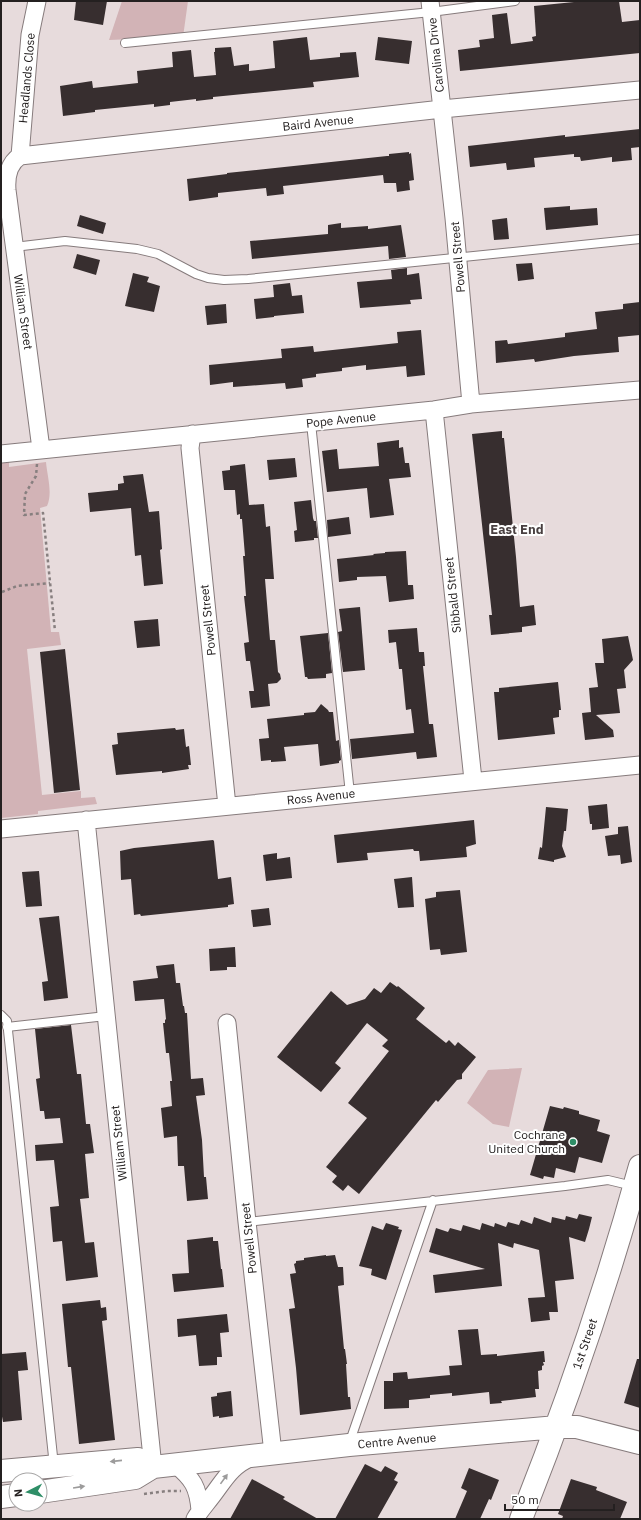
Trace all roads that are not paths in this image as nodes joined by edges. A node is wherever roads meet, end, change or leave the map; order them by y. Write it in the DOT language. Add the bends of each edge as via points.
graph roads {
  1 [pos="37,1"];
  2 [pos="514,1"];
  3 [pos="431,7"];
  4 [pos="125,43"];
  5 [pos="640,90"];
  6 [pos="442,109"];
  7 [pos="20,156"];
  8 [pos="640,239"];
  9 [pos="14,248"];
  10 [pos="458,257"];
  11 [pos="640,390"];
  12 [pos="472,404"];
  13 [pos="434,410"];
  14 [pos="311,423"];
  15 [pos="192,434"];
  16 [pos="1,454"];
  17 [pos="39,456"];
  18 [pos="640,765"];
  19 [pos="473,780"];
  20 [pos="350,794"];
  21 [pos="227,806"];
  22 [pos="86,820"];
  23 [pos="1,828"];
  24 [pos="1,1014"];
  25 [pos="106,1016"];
  26 [pos="227,1023"];
  27 [pos="7,1028"];
  28 [pos="640,1166"];
  29 [pos="634,1186"];
  30 [pos="433,1200"];
  31 [pos="247,1222"];
  32 [pos="557,1427"];
  33 [pos="640,1443"];
  34 [pos="349,1445"];
  35 [pos="265,1454"];
  36 [pos="1,1457"];
  37 [pos="175,1464"];
  38 [pos="54,1467"];
  39 [pos="153,1467"];
  40 [pos="22,1469"];
  41 [pos="1,1471"];
  42 [pos="48,1491"];
  43 [pos="197,1515"];
  44 [pos="521,1519"];
  1 -- 7 [label="street, Headlands Close" via="30,36"];
  2 -- 3 [label="lane"];
  3 -- 4 [label="lane"];
  3 -- 6 [label="street, Carolina Drive"];
  5 -- 6 [label="street, Baird Avenue"];
  6 -- 7 [label="street, Baird Avenue"];
  6 -- 10 [label="street, Powell Street"];
  7 -- 9 [label="street, William Street" via="13,163 8,175 7,190"];
  8 -- 10 [label="lane"];
  9 -- 10 [label="lane" via="65,241 137,249 158,254 196,274 224,280"];
  9 -- 17 [label="street, William Street"];
  10 -- 12 [label="street, Powell Street"];
  11 -- 12 [label="street, Pope Avenue"];
  12 -- 13 [label="street, Pope Avenue"];
  13 -- 14 [label="street, Pope Avenue"];
  13 -- 19 [label="street, Sibbald Street"];
  14 -- 15 [label="street, Pope Avenue"];
  14 -- 20 [label="lane"];
  15 -- 17 [label="street, Pope Avenue"];
  15 -- 21 [label="street, Powell Street" via="190,448"];
  16 -- 17 [label="street, Pope Avenue"];
  18 -- 19 [label="street, Ross Avenue"];
  19 -- 20 [label="street, Ross Avenue"];
  20 -- 21 [label="street, Ross Avenue"];
  21 -- 22 [label="street, Ross Avenue"];
  22 -- 23 [label="street, Ross Avenue"];
  22 -- 25 [label="street, William Street"];
  24 -- 27 [label="lane" via="7,1021"];
  25 -- 27 [label="lane"];
  25 -- 39 [label="street, William Street"];
  26 -- 31 [label="street, Powell Street"];
  27 -- 38 [label="lane"];
  28 -- 29 [label="main road, 1st Street"];
  29 -- 30 [label="lane" via="608,1180"];
  29 -- 32 [label="main road, 1st Street" via="604,1290"];
  30 -- 31 [label="lane"];
  30 -- 34 [label="lane"];
  31 -- 35 [label="street, Powell Street"];
  32 -- 33 [label="main road, Centre Avenue" via="576,1427"];
  32 -- 34 [label="main road, Centre Avenue"];
  32 -- 44 [label="main road, 1st Street"];
  34 -- 35 [label="main road, Centre Avenue"];
  35 -- 37 [label="main road, Centre Avenue"];
  43 -- 35 [label="street, one-way" via="228,1473 244,1460"];
  36 -- 40 [label="main road"];
  37 -- 39 [label="main road, Centre Avenue"];
  37 -- 43 [label="street" via="190,1477 196,1487"];
  39 -- 38 [label="main road, one-way" via="138,1459"];
  38 -- 40 [label="main road"];
  42 -- 39 [label="main road, Centre Avenue, one-way" via="135,1478"];
  40 -- 41 [label="main road"];
}
